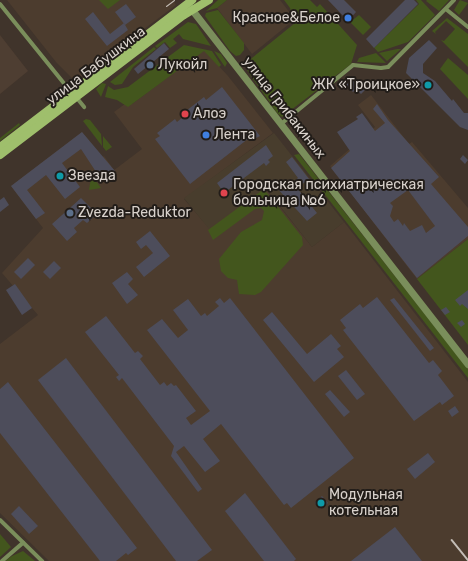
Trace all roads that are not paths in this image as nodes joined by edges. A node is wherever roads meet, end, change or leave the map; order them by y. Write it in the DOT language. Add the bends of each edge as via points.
graph roads {
  1 [pos="209,0"];
  2 [pos="454,0"];
  3 [pos="0,4"];
  4 [pos="189,4"];
  5 [pos="447,10"];
  6 [pos="468,27"];
  7 [pos="74,95"];
  8 [pos="84,107"];
  9 [pos="280,124"];
  10 [pos="0,147"];
  11 [pos="0,155"];
  12 [pos="468,364"];
  13 [pos="0,520"];
  14 [pos="23,543"];
  15 [pos="2,561"];
  16 [pos="42,561"];
  1 -- 4 [label="main road, улица Бабушкина"];
  2 -- 5 [label="street"];
  3 -- 7 [label="street"];
  4 -- 7 [label="main road, улица Бабушкина"];
  4 -- 9 [label="street, улица Грибакиных"];
  5 -- 6 [label="street"];
  5 -- 9 [label="street" via="388,67 353,65"];
  7 -- 8 [label="street"];
  7 -- 10 [label="main road, улица Бабушкина"];
  7 -- 11 [label="main road, улица Бабушкина"];
  9 -- 12 [label="street, улица Грибакиных"];
  13 -- 14 [label="street"];
  14 -- 15 [label="street"];
  14 -- 16 [label="street"];
}
